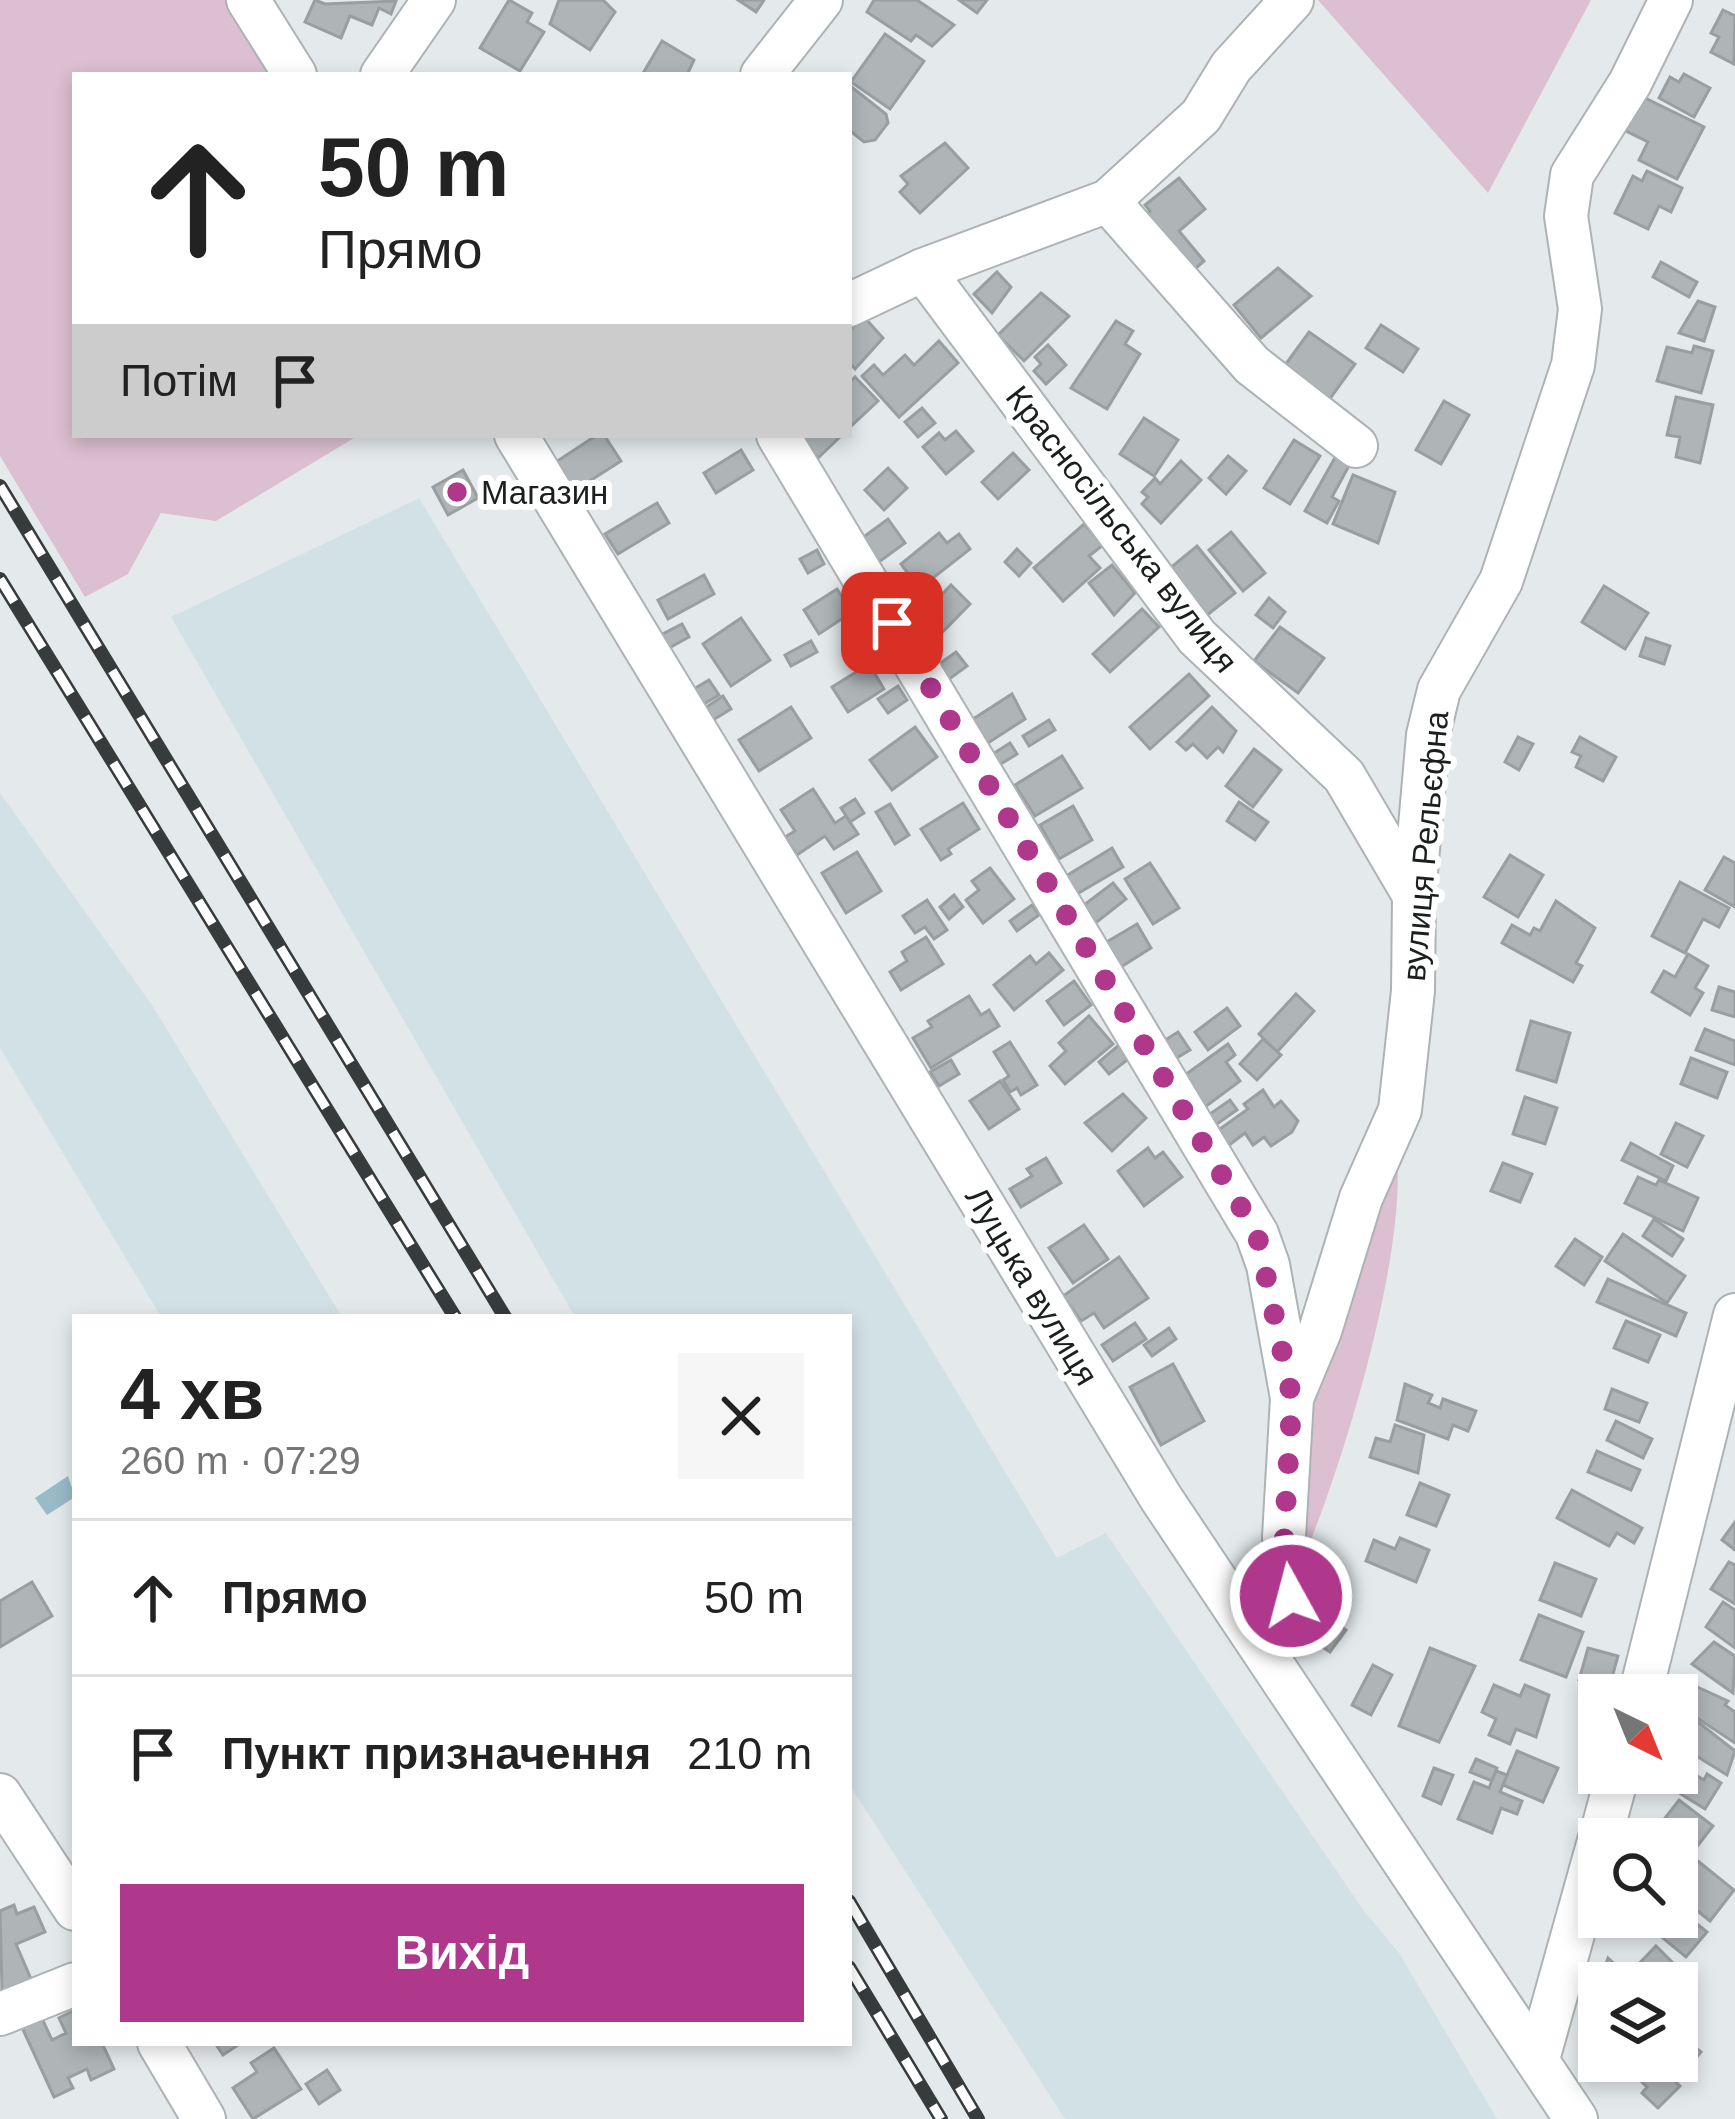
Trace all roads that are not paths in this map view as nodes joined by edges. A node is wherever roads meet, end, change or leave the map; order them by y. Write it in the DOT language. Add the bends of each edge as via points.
graph roads {
  1 [pos="248,0"];
  2 [pos="434,0"];
  3 [pos="821,0"];
  4 [pos="1292,0"];
  5 [pos="1671,0"];
  6 [pos="293,72"];
  7 [pos="384,72"];
  8 [pos="764,72"];
  9 [pos="1108,201"];
  10 [pos="923,270"];
  11 [pos="852,304"];
  12 [pos="518,438"];
  13 [pos="780,438"];
  14 [pos="1356,446"];
  15 [pos="1414,895"];
  16 [pos="1735,1315"];
  17 [pos="1292,1398"];
  18 [pos="1265,1650"];
  19 [pos="1645,1674"];
  20 [pos="0,1795"];
  21 [pos="72,1905"];
  22 [pos="1578,1915"];
  23 [pos="72,1985"];
  24 [pos="0,2014"];
  25 [pos="160,2046"];
  26 [pos="1538,2059"];
  27 [pos="204,2119"];
  28 [pos="1576,2119"];
  1 -- 6 [label="street"];
  2 -- 7 [label="street"];
  3 -- 8 [label="street"];
  4 -- 9 [label="street" via="1231,67 1201,116"];
  5 -- 15 [label="street, вулиця Рельєфна" via="1572,175 1566,216 1580,309 1573,365 1502,580 1439,690"];
  9 -- 10 [label="street"];
  9 -- 14 [label="street" via="1252,365"];
  10 -- 11 [label="street"];
  10 -- 15 [label="street, Красносільська вулиця" via="1197,637 1344,776"];
  12 -- 18 [label="street, Луцька вулиця" via="1161,1498"];
  13 -- 17 [label="street" via="1257,1234"];
  15 -- 17 [label="street, вулиця Рельєфна" via="1400,1110"];
  16 -- 19 [label="street"];
  17 -- 18 [label="street, вулиця Рельєфна" via="1284,1537 1291,1596"];
  18 -- 26 [label="street, Луцька вулиця"];
  20 -- 21 [label="street"];
  22 -- 26 [label="street"];
  23 -- 24 [label="street"];
  25 -- 27 [label="street"];
  26 -- 28 [label="street, Луцька вулиця"];
}
